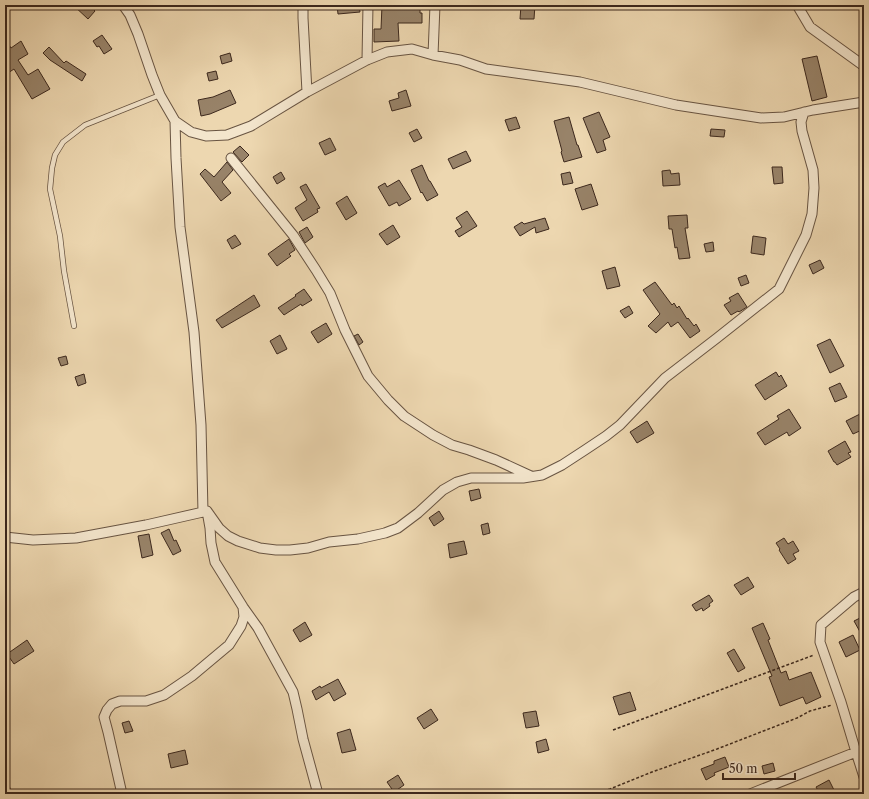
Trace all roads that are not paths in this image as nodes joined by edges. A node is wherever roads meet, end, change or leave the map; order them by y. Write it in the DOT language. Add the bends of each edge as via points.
graph roads {
  1 [pos="123,5"];
  2 [pos="303,5"];
  3 [pos="368,5"];
  4 [pos="435,5"];
  5 [pos="797,5"];
  6 [pos="433,55"];
  7 [pos="367,60"];
  8 [pos="864,66"];
  9 [pos="306,92"];
  10 [pos="160,95"];
  11 [pos="864,102"];
  12 [pos="804,112"];
  13 [pos="175,121"];
  14 [pos="231,158"];
  15 [pos="74,326"];
  16 [pos="533,477"];
  17 [pos="205,511"];
  18 [pos="5,537"];
  19 [pos="864,592"];
  20 [pos="243,607"];
  21 [pos="856,752"];
  22 [pos="864,777"];
  23 [pos="122,794"];
  24 [pos="318,794"];
  25 [pos="750,794"];
  1 -- 10 [label="street" via="138,34"];
  2 -- 9 [label="street"];
  3 -- 7 [label="street"];
  4 -- 6 [label="street"];
  5 -- 8 [label="street" via="810,27"];
  6 -- 7 [label="street" via="412,49 387,52"];
  6 -- 12 [label="street" via="460,60 486,69 580,82 676,106 761,118"];
  7 -- 9 [label="street"];
  9 -- 13 [label="street" via="251,126 227,135 206,136 191,132"];
  10 -- 13 [label="street"];
  10 -- 15 [label="lane" via="85,125 63,142 55,156 50,189"];
  11 -- 12 [label="street"];
  12 -- 16 [label="street" via="802,132 813,170 812,214 806,235 779,289 665,378 606,436 562,465"];
  13 -- 17 [label="street" via="180,228 194,332"];
  14 -- 16 [label="street" via="293,235 316,270 330,293 368,376 388,400 404,416 433,435"];
  16 -- 17 [label="street" via="471,478 457,482 443,490 398,528 386,533 290,550 260,548 238,541 219,528"];
  17 -- 18 [label="street" via="76,538 33,540"];
  17 -- 20 [label="street" via="215,562"];
  19 -- 21 [label="street" via="854,597 821,625 820,642"];
  20 -- 23 [label="street" via="244,617 230,646 192,676 164,695 146,702 120,701 112,704 107,710 104,717"];
  20 -- 24 [label="street" via="258,628 293,692"];
  21 -- 22 [label="street"];
  21 -- 25 [label="street"];
}
